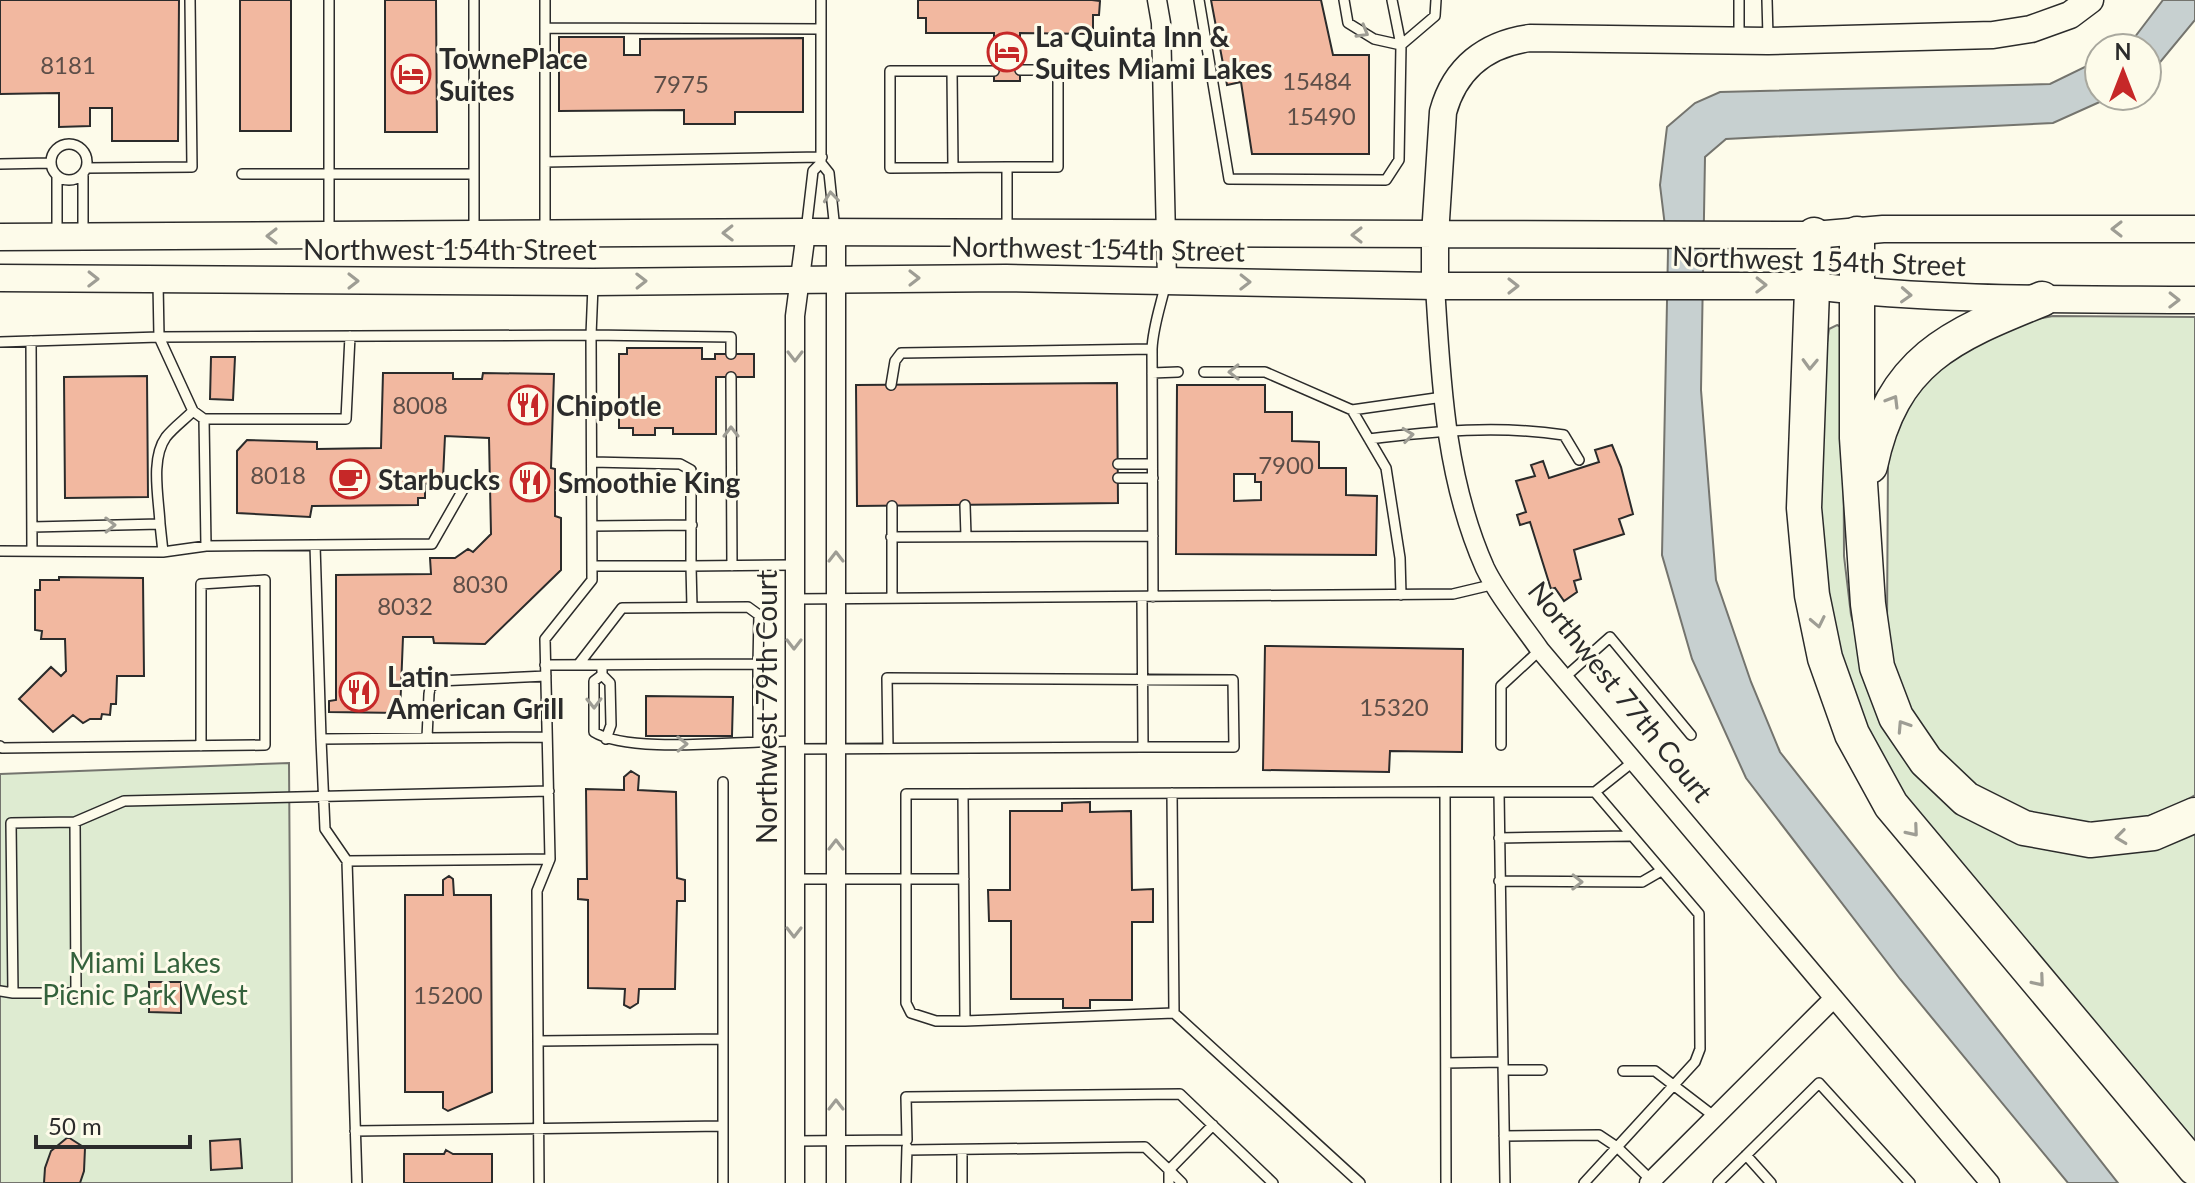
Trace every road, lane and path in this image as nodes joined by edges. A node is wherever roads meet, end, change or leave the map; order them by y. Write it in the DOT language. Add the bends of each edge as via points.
graph roads {
  1 [pos="190,0"];
  2 [pos="329,0"];
  3 [pos="474,0"];
  4 [pos="545,0"];
  5 [pos="821,0"];
  6 [pos="1157,0"];
  7 [pos="1199,0"];
  8 [pos="1344,0"];
  9 [pos="1392,0"];
  10 [pos="1436,0"];
  11 [pos="1739,0"];
  12 [pos="1767,0"];
  13 [pos="2090,0"];
  14 [pos="545,28"];
  15 [pos="821,29"];
  16 [pos="1739,40"];
  17 [pos="1768,41"];
  18 [pos="1401,45"];
  19 [pos="1020,70"];
  20 [pos="952,71"];
  21 [pos="994,71"];
  22 [pos="822,160"];
  23 [pos="545,162"];
  24 [pos="50,163"];
  25 [pos="0,164"];
  26 [pos="953,167"];
  27 [pos="1007,167"];
  28 [pos="84,171"];
  29 [pos="242,174"];
  30 [pos="329,174"];
  31 [pos="474,174"];
  32 [pos="57,176"];
  33 [pos="2195,229"];
  34 [pos="806,232"];
  35 [pos="836,234"];
  36 [pos="1007,234"];
  37 [pos="1857,234"];
  38 [pos="329,235"];
  39 [pos="474,235"];
  40 [pos="545,235"];
  41 [pos="1167,235"];
  42 [pos="1435,235"];
  43 [pos="1814,235"];
  44 [pos="70,236"];
  45 [pos="0,237"];
  46 [pos="0,278"];
  47 [pos="800,278"];
  48 [pos="836,278"];
  49 [pos="158,280"];
  50 [pos="1167,280"];
  51 [pos="593,282"];
  52 [pos="1435,286"];
  53 [pos="1813,286"];
  54 [pos="1857,291"];
  55 [pos="2042,299"];
  56 [pos="2195,300"];
  57 [pos="591,335"];
  58 [pos="350,336"];
  59 [pos="159,337"];
  60 [pos="31,341"];
  61 [pos="0,342"];
  62 [pos="1152,349"];
  63 [pos="731,354"];
  64 [pos="1178,372"];
  65 [pos="1204,372"];
  66 [pos="1152,373"];
  67 [pos="731,377"];
  68 [pos="891,385"];
  69 [pos="1443,397"];
  70 [pos="1352,410"];
  71 [pos="193,411"];
  72 [pos="204,419"];
  73 [pos="1446,430"];
  74 [pos="1369,439"];
  75 [pos="1579,460"];
  76 [pos="592,462"];
  77 [pos="1118,464"];
  78 [pos="1152,464"];
  79 [pos="1118,478"];
  80 [pos="1153,478"];
  81 [pos="468,481"];
  82 [pos="1863,501"];
  83 [pos="965,505"];
  84 [pos="892,506"];
  85 [pos="160,524"];
  86 [pos="692,525"];
  87 [pos="592,526"];
  88 [pos="32,527"];
  89 [pos="966,536"];
  90 [pos="1153,536"];
  91 [pos="891,537"];
  92 [pos="315,545"];
  93 [pos="206,546"];
  94 [pos="0,551"];
  95 [pos="32,551"];
  96 [pos="163,552"];
  97 [pos="794,565"];
  98 [pos="592,566"];
  99 [pos="691,566"];
  100 [pos="732,566"];
  101 [pos="1495,584"];
  102 [pos="1401,595"];
  103 [pos="1142,597"];
  104 [pos="1153,597"];
  105 [pos="836,598"];
  106 [pos="892,598"];
  107 [pos="794,599"];
  108 [pos="692,607"];
  109 [pos="1540,650"];
  110 [pos="758,664"];
  111 [pos="578,665"];
  112 [pos="545,670"];
  113 [pos="602,670"];
  114 [pos="1142,678"];
  115 [pos="1564,678"];
  116 [pos="1691,735"];
  117 [pos="547,737"];
  118 [pos="427,738"];
  119 [pos="321,739"];
  120 [pos="606,739"];
  121 [pos="758,742"];
  122 [pos="794,745"];
  123 [pos="1501,745"];
  124 [pos="0,746"];
  125 [pos="201,746"];
  126 [pos="1143,747"];
  127 [pos="888,748"];
  128 [pos="836,749"];
  129 [pos="1634,761"];
  130 [pos="723,782"];
  131 [pos="549,791"];
  132 [pos="1445,792"];
  133 [pos="1499,792"];
  134 [pos="1595,792"];
  135 [pos="1172,793"];
  136 [pos="963,794"];
  137 [pos="324,796"];
  138 [pos="2195,815"];
  139 [pos="75,822"];
  140 [pos="1630,836"];
  141 [pos="1499,838"];
  142 [pos="550,859"];
  143 [pos="347,861"];
  144 [pos="1661,871"];
  145 [pos="906,878"];
  146 [pos="794,879"];
  147 [pos="836,879"];
  148 [pos="964,879"];
  149 [pos="1499,881"];
  150 [pos="0,991"];
  151 [pos="13,993"];
  152 [pos="1834,998"];
  153 [pos="1174,1013"];
  154 [pos="965,1021"];
  155 [pos="723,1039"];
  156 [pos="538,1041"];
  157 [pos="1446,1063"];
  158 [pos="1503,1066"];
  159 [pos="1542,1070"];
  160 [pos="1623,1071"];
  161 [pos="1674,1085"];
  162 [pos="1715,1117"];
  163 [pos="1213,1125"];
  164 [pos="723,1126"];
  165 [pos="539,1127"];
  166 [pos="355,1131"];
  167 [pos="1504,1136"];
  168 [pos="836,1140"];
  169 [pos="795,1141"];
  170 [pos="907,1145"];
  171 [pos="1617,1147"];
  172 [pos="962,1150"];
  173 [pos="1746,1155"];
  174 [pos="2195,1168"];
  175 [pos="1169,1170"];
  176 [pos="1650,1182"];
  177 [pos="357,1183"];
  178 [pos="539,1183"];
  179 [pos="723,1183"];
  180 [pos="795,1183"];
  181 [pos="836,1183"];
  182 [pos="906,1183"];
  183 [pos="962,1183"];
  184 [pos="1169,1183"];
  185 [pos="1182,1183"];
  186 [pos="1273,1183"];
  187 [pos="1360,1183"];
  188 [pos="1446,1183"];
  189 [pos="1505,1183"];
  190 [pos="1584,1183"];
  191 [pos="1718,1183"];
  192 [pos="1771,1183"];
  193 [pos="1910,1183"];
  194 [pos="1990,1183"];
  1 -- 28 [label="lane" via="192,167"];
  2 -- 30 [label="lane"];
  3 -- 31 [label="lane"];
  4 -- 14 [label="lane"];
  5 -- 15 [label="lane"];
  6 -- 41 [label="street"];
  7 -- 18 [label="lane" via="1229,179 1386,180 1399,160"];
  8 -- 18 [label="lane, one-way" via="1348,23 1374,39"];
  9 -- 18 [label="lane"];
  10 -- 18 [label="lane" via="1435,16"];
  11 -- 16 [label="lane"];
  12 -- 17 [label="lane"];
  13 -- 17 [label="main road, Northwest 77th Court" via="2070,15 1993,35"];
  14 -- 15 [label="lane"];
  14 -- 23 [label="lane"];
  15 -- 22 [label="lane"];
  16 -- 17 [label="main road, Northwest 77th Court"];
  16 -- 42 [label="main road, Northwest 77th Court" via="1530,38 1509,41 1470,62 1448,94 1443,112"];
  19 -- 27 [label="lane" via="1058,70 1058,167"];
  20 -- 21 [label="lane"];
  20 -- 26 [label="lane"];
  20 -- 26 [label="lane" via="890,71 890,168"];
  22 -- 23 [label="lane"];
  22 -- 34 [label="lane" via="813,171"];
  35 -- 22 [label="lane, one-way" via="829,173"];
  23 -- 40 [label="lane"];
  24 -- 25 [label="lane"];
  24 -- 28 [label="lane" via="54,150 75,144 85,154"];
  24 -- 32 [label="lane"];
  26 -- 27 [label="lane"];
  27 -- 36 [label="lane"];
  28 -- 32 [label="lane" via="70,180"];
  28 -- 44 [label="lane"];
  29 -- 30 [label="lane"];
  30 -- 31 [label="lane"];
  30 -- 38 [label="lane"];
  31 -- 39 [label="lane"];
  32 -- 44 [label="lane"];
  33 -- 37 [label="main road, Northwest 154th Street, one-way" via="1883,229"];
  34 -- 35 [label="main road, Northwest 154th Street"];
  34 -- 40 [label="main road, Northwest 154th Street, one-way"];
  34 -- 47 [label="street, Northwest 79th Court"];
  35 -- 36 [label="main road, Northwest 154th Street"];
  35 -- 48 [label="street"];
  36 -- 41 [label="main road, Northwest 154th Street"];
  37 -- 43 [label="main road, Northwest 154th Street"];
  37 -- 54 [label="highway"];
  38 -- 39 [label="main road, Northwest 154th Street"];
  38 -- 44 [label="main road, Northwest 154th Street, one-way"];
  39 -- 40 [label="main road, Northwest 154th Street"];
  42 -- 41 [label="main road, Northwest 154th Street, one-way"];
  41 -- 50 [label="street"];
  42 -- 43 [label="main road, Northwest 154th Street"];
  42 -- 52 [label="main road, Northwest 77th Court"];
  43 -- 53 [label="highway"];
  44 -- 45 [label="main road, Northwest 154th Street"];
  46 -- 49 [label="main road, Northwest 154th Street, one-way"];
  47 -- 48 [label="main road, Northwest 154th Street"];
  51 -- 47 [label="main road, Northwest 154th Street, one-way"];
  47 -- 97 [label="street, Northwest 79th Court, one-way" via="795,316"];
  48 -- 50 [label="main road, Northwest 154th Street, one-way"];
  105 -- 48 [label="street, one-way"];
  49 -- 51 [label="main road, Northwest 154th Street, one-way"];
  49 -- 59 [label="lane"];
  50 -- 52 [label="main road, Northwest 154th Street, one-way"];
  50 -- 62 [label="lane"];
  51 -- 57 [label="lane"];
  52 -- 53 [label="main road, Northwest 154th Street, one-way"];
  52 -- 69 [label="street, Northwest 77th Court"];
  53 -- 54 [label="main road, Northwest 154th Street"];
  53 -- 174 [label="highway, one-way" via="1804,508 1812,595 1825,658 1852,734 1891,805"];
  54 -- 55 [label="main road, Northwest 154th Street, one-way"];
  54 -- 82 [label="highway" via="1857,438"];
  55 -- 56 [label="main road, Northwest 154th Street, one-way"];
  82 -- 55 [label="highway, one-way" via="1881,422 1907,380 1961,333"];
  57 -- 58 [label="lane"];
  57 -- 63 [label="lane" via="731,337"];
  57 -- 76 [label="lane"];
  58 -- 59 [label="lane"];
  58 -- 72 [label="lane" via="346,419"];
  59 -- 60 [label="lane"];
  59 -- 71 [label="lane"];
  60 -- 61 [label="lane"];
  60 -- 88 [label="lane"];
  62 -- 66 [label="lane"];
  62 -- 68 [label="lane" via="901,353"];
  64 -- 66 [label="lane"];
  70 -- 65 [label="lane, one-way" via="1265,372"];
  66 -- 78 [label="lane"];
  100 -- 67 [label="lane, one-way"];
  69 -- 70 [label="lane"];
  69 -- 73 [label="street, Northwest 77th Court"];
  70 -- 74 [label="lane"];
  71 -- 72 [label="lane"];
  71 -- 85 [label="lane" via="164,439 160,450"];
  72 -- 93 [label="lane"];
  74 -- 73 [label="lane, one-way"];
  73 -- 75 [label="lane" via="1564,435"];
  73 -- 101 [label="street, Northwest 77th Court" via="1460,503"];
  74 -- 102 [label="lane" via="1386,468"];
  76 -- 86 [label="lane" via="687,466 692,477"];
  76 -- 87 [label="lane"];
  77 -- 78 [label="lane"];
  78 -- 80 [label="lane"];
  79 -- 80 [label="lane"];
  80 -- 90 [label="lane"];
  81 -- 92 [label="lane" via="432,544"];
  138 -- 82 [label="highway, one-way" via="2153,833 2090,840 2024,828 1966,799 1936,771 1896,717 1877,667"];
  83 -- 89 [label="lane"];
  84 -- 91 [label="lane"];
  88 -- 85 [label="lane, one-way"];
  85 -- 96 [label="lane"];
  86 -- 87 [label="lane"];
  86 -- 99 [label="lane"];
  87 -- 98 [label="lane"];
  88 -- 95 [label="lane"];
  89 -- 90 [label="lane"];
  89 -- 91 [label="lane"];
  90 -- 104 [label="lane"];
  91 -- 106 [label="lane"];
  92 -- 93 [label="lane"];
  92 -- 119 [label="lane"];
  93 -- 96 [label="lane"];
  94 -- 95 [label="lane"];
  95 -- 96 [label="lane"];
  97 -- 100 [label="lane"];
  97 -- 107 [label="street, Northwest 79th Court"];
  98 -- 99 [label="lane"];
  98 -- 112 [label="lane" via="592,580 545,639"];
  99 -- 100 [label="lane"];
  99 -- 108 [label="lane"];
  101 -- 102 [label="lane" via="1453,594"];
  101 -- 109 [label="street, Northwest 77th Court"];
  102 -- 104 [label="lane"];
  103 -- 104 [label="lane"];
  103 -- 106 [label="lane"];
  103 -- 114 [label="lane"];
  105 -- 106 [label="lane"];
  105 -- 107 [label="lane"];
  105 -- 128 [label="street"];
  107 -- 122 [label="street, Northwest 79th Court, one-way"];
  108 -- 110 [label="lane" via="748,607 759,615"];
  108 -- 111 [label="lane" via="622,608"];
  109 -- 115 [label="street, Northwest 77th Court"];
  109 -- 123 [label="lane" via="1501,686"];
  110 -- 113 [label="lane"];
  110 -- 121 [label="lane"];
  111 -- 112 [label="lane"];
  111 -- 113 [label="lane"];
  112 -- 117 [label="lane"];
  112 -- 118 [label="lane" via="438,681 430,688"];
  113 -- 120 [label="lane" via="610,683"];
  113 -- 120 [label="lane, one-way" via="594,681 594,732"];
  114 -- 126 [label="lane"];
  114 -- 126 [label="lane" via="1233,680 1234,734 1234,747"];
  114 -- 127 [label="lane" via="887,678"];
  115 -- 116 [label="lane" via="1610,637"];
  115 -- 129 [label="street, Northwest 77th Court"];
  117 -- 118 [label="lane"];
  117 -- 131 [label="lane"];
  118 -- 119 [label="lane"];
  119 -- 137 [label="lane"];
  120 -- 121 [label="lane, one-way"];
  121 -- 122 [label="lane"];
  122 -- 128 [label="lane"];
  122 -- 146 [label="street, Northwest 79th Court"];
  124 -- 125 [label="lane"];
  125 -- 125 [label="lane" via="265,745 265,580 201,584"];
  126 -- 127 [label="lane"];
  127 -- 128 [label="lane"];
  147 -- 128 [label="street, one-way"];
  129 -- 134 [label="lane"];
  129 -- 152 [label="street, Northwest 77th Court"];
  130 -- 155 [label="lane"];
  131 -- 137 [label="lane"];
  131 -- 142 [label="lane"];
  132 -- 133 [label="lane"];
  132 -- 135 [label="lane"];
  132 -- 157 [label="lane"];
  133 -- 134 [label="lane"];
  133 -- 141 [label="lane"];
  134 -- 140 [label="lane"];
  135 -- 136 [label="lane"];
  135 -- 153 [label="lane"];
  136 -- 145 [label="lane" via="906,794"];
  136 -- 148 [label="lane"];
  137 -- 139 [label="lane" via="124,801"];
  137 -- 143 [label="lane" via="325,829"];
  139 -- 151 [label="lane" via="76,993"];
  139 -- 151 [label="lane" via="11,823"];
  140 -- 141 [label="lane"];
  140 -- 144 [label="lane"];
  141 -- 149 [label="lane"];
  142 -- 143 [label="lane"];
  142 -- 156 [label="lane" via="537,891"];
  143 -- 166 [label="lane"];
  149 -- 144 [label="lane, one-way" via="1642,882"];
  144 -- 161 [label="lane" via="1699,914 1700,1049"];
  145 -- 147 [label="lane"];
  145 -- 148 [label="lane"];
  145 -- 154 [label="lane" via="906,1003 922,1018"];
  146 -- 147 [label="lane"];
  146 -- 169 [label="street, Northwest 79th Court, one-way"];
  168 -- 147 [label="street, one-way"];
  148 -- 154 [label="lane"];
  149 -- 158 [label="lane"];
  150 -- 151 [label="lane"];
  152 -- 162 [label="street"];
  152 -- 194 [label="street, Northwest 77th Court"];
  153 -- 154 [label="lane"];
  153 -- 187 [label="lane"];
  155 -- 156 [label="lane"];
  155 -- 164 [label="lane"];
  156 -- 165 [label="lane"];
  157 -- 158 [label="lane"];
  157 -- 188 [label="lane"];
  158 -- 159 [label="lane"];
  158 -- 167 [label="lane"];
  160 -- 161 [label="lane" via="1655,1071"];
  161 -- 162 [label="lane"];
  161 -- 171 [label="lane"];
  162 -- 176 [label="street"];
  163 -- 170 [label="lane" via="1180,1094 906,1097"];
  163 -- 175 [label="lane"];
  163 -- 186 [label="lane"];
  164 -- 165 [label="lane"];
  164 -- 179 [label="lane"];
  165 -- 166 [label="lane"];
  165 -- 178 [label="lane"];
  166 -- 177 [label="lane"];
  167 -- 171 [label="lane" via="1599,1135"];
  167 -- 189 [label="lane"];
  168 -- 169 [label="lane"];
  168 -- 170 [label="lane"];
  168 -- 181 [label="street"];
  169 -- 180 [label="street, Northwest 79th Court"];
  170 -- 172 [label="lane"];
  170 -- 182 [label="lane"];
  171 -- 176 [label="lane"];
  171 -- 190 [label="lane"];
  172 -- 175 [label="lane" via="1145,1147"];
  172 -- 183 [label="lane"];
  173 -- 191 [label="lane"];
  173 -- 192 [label="lane"];
  173 -- 193 [label="lane" via="1819,1083"];
  175 -- 184 [label="lane"];
  175 -- 185 [label="lane"];
}
